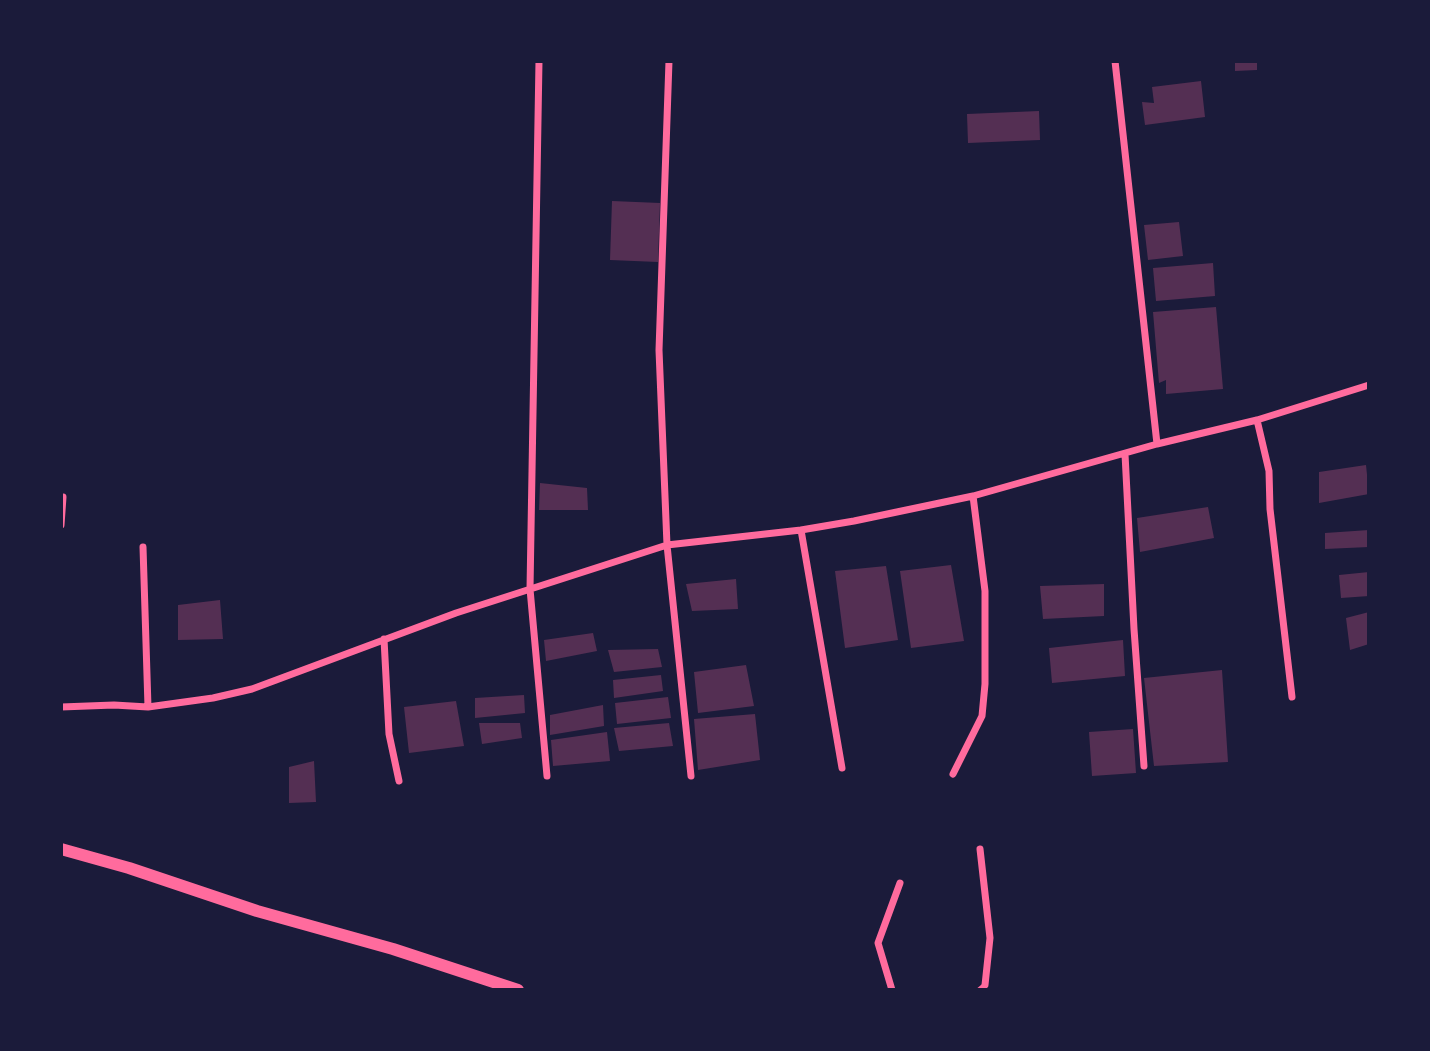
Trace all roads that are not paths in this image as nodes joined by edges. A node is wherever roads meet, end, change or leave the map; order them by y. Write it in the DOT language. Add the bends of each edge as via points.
graph roads {
  1 [pos="539,61"];
  2 [pos="669,61"];
  3 [pos="1115,61"];
  4 [pos="1369,385"];
  5 [pos="1257,420"];
  6 [pos="1157,444"];
  7 [pos="1125,454"];
  8 [pos="973,496"];
  9 [pos="63,497"];
  10 [pos="61,525"];
  11 [pos="801,530"];
  12 [pos="667,545"];
  13 [pos="144,547"];
  14 [pos="530,589"];
  15 [pos="383,639"];
  16 [pos="1292,697"];
  17 [pos="61,707"];
  18 [pos="148,707"];
  19 [pos="1144,766"];
  20 [pos="842,768"];
  21 [pos="953,774"];
  22 [pos="547,776"];
  23 [pos="691,776"];
  24 [pos="399,781"];
  25 [pos="61,849"];
  26 [pos="980,849"];
  27 [pos="900,883"];
  28 [pos="982,988"];
  29 [pos="519,990"];
  30 [pos="892,990"];
  1 -- 14 [label="street"];
  2 -- 12 [label="street" via="659,350"];
  3 -- 6 [label="street"];
  4 -- 5 [label="street"];
  5 -- 6 [label="street"];
  5 -- 16 [label="street" via="1269,471"];
  6 -- 7 [label="street"];
  7 -- 8 [label="street"];
  7 -- 19 [label="street"];
  8 -- 11 [label="street"];
  8 -- 21 [label="street" via="985,591 984,694 982,716"];
  9 -- 10 [label="street"];
  11 -- 12 [label="street"];
  11 -- 20 [label="street"];
  12 -- 14 [label="street"];
  12 -- 23 [label="street"];
  13 -- 18 [label="street"];
  14 -- 15 [label="street"];
  14 -- 22 [label="street"];
  15 -- 18 [label="street" via="251,688"];
  15 -- 24 [label="street" via="389,734"];
  17 -- 18 [label="street"];
  25 -- 29 [label="street"];
  26 -- 28 [label="street" via="990,937"];
  27 -- 30 [label="street" via="878,943"];
}
